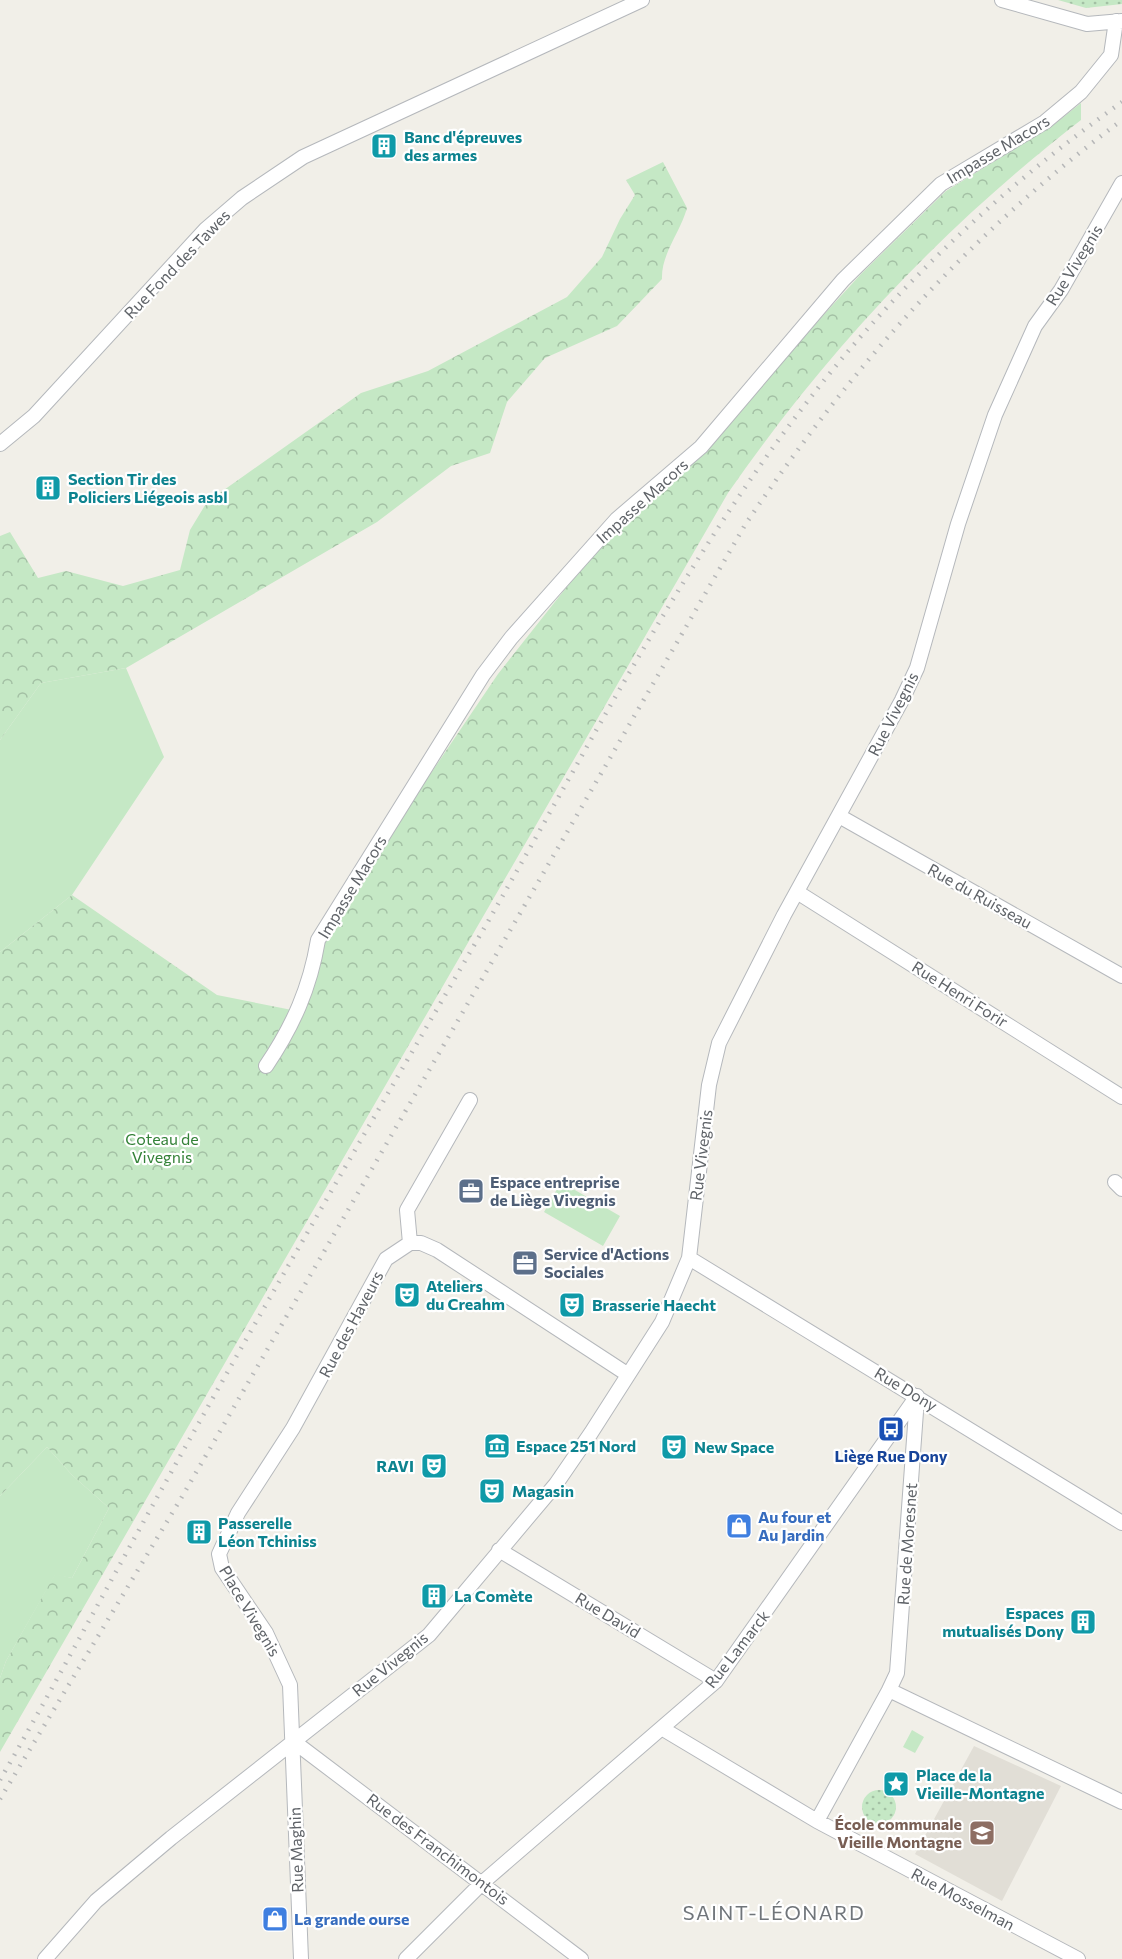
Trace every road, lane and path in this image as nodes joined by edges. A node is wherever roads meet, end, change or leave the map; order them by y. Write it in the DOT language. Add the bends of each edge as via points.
graph roads {
  1 [pos="642,0"];
  2 [pos="1002,0"];
  3 [pos="1119,21"];
  4 [pos="1122,183"];
  5 [pos="0,444"];
  6 [pos="838,816"];
  7 [pos="797,892"];
  8 [pos="1122,976"];
  9 [pos="266,1066"];
  10 [pos="1122,1097"];
  11 [pos="470,1100"];
  12 [pos="410,1243"];
  13 [pos="689,1257"];
  14 [pos="627,1374"];
  15 [pos="917,1396"];
  16 [pos="293,1428"];
  17 [pos="1122,1523"];
  18 [pos="499,1550"];
  19 [pos="716,1681"];
  20 [pos="889,1690"];
  21 [pos="663,1729"];
  22 [pos="293,1741"];
  23 [pos="1122,1802"];
  24 [pos="817,1821"];
  25 [pos="482,1882"];
  26 [pos="45,1959"];
  27 [pos="301,1959"];
  28 [pos="406,1959"];
  29 [pos="581,1959"];
  30 [pos="1078,1959"];
  1 -- 5 [label="street, Rue Fond des Tawes" via="303,157 242,198 206,229 34,416"];
  2 -- 3 [label="street" via="1087,24"];
  3 -- 9 [label="street, Impasse Macors" via="1111,56 1081,92 1046,122 941,184 843,280 701,447 616,519 511,638 483,675 318,940 313,970 290,1031"];
  4 -- 6 [label="street, Rue Vivegnis" via="1035,326 1016,366 965,501 916,668"];
  6 -- 7 [label="street, Rue Vivegnis"];
  6 -- 8 [label="street, Rue du Ruisseau"];
  7 -- 10 [label="street, Rue Henri Forir"];
  7 -- 13 [label="street, Rue Vivegnis" via="719,1042 709,1085"];
  11 -- 12 [label="street" via="407,1210"];
  12 -- 14 [label="street" via="438,1250"];
  12 -- 16 [label="street, Rue des Haveurs" via="386,1259"];
  13 -- 14 [label="street, Rue Vivegnis" via="662,1322"];
  13 -- 15 [label="street, Rue Dony"];
  14 -- 18 [label="street, Rue Vivegnis" via="556,1484"];
  15 -- 17 [label="street, Rue Dony"];
  15 -- 19 [label="street, Rue Lamarck"];
  15 -- 20 [label="street, Rue de Moresnet" via="897,1672"];
  16 -- 22 [label="street, Place Vivegnis" via="238,1513 219,1554 222,1568 266,1633 290,1685"];
  18 -- 19 [label="street, Rue David"];
  18 -- 22 [label="street, Rue Vivegnis" via="429,1635"];
  19 -- 21 [label="street, Rue Lamarck"];
  20 -- 23 [label="street"];
  20 -- 24 [label="street"];
  21 -- 24 [label="street, Rue Mosselman"];
  21 -- 25 [label="street, Rue Lamarck"];
  22 -- 25 [label="street, Rue des Franchimontois"];
  22 -- 26 [label="street, Rue Vivegnis" via="96,1901"];
  22 -- 27 [label="street, Rue Maghin"];
  24 -- 30 [label="street, Rue Mosselman"];
  25 -- 28 [label="street, Rue Lamarck"];
  25 -- 29 [label="street, Rue des Franchimontois"];
}
